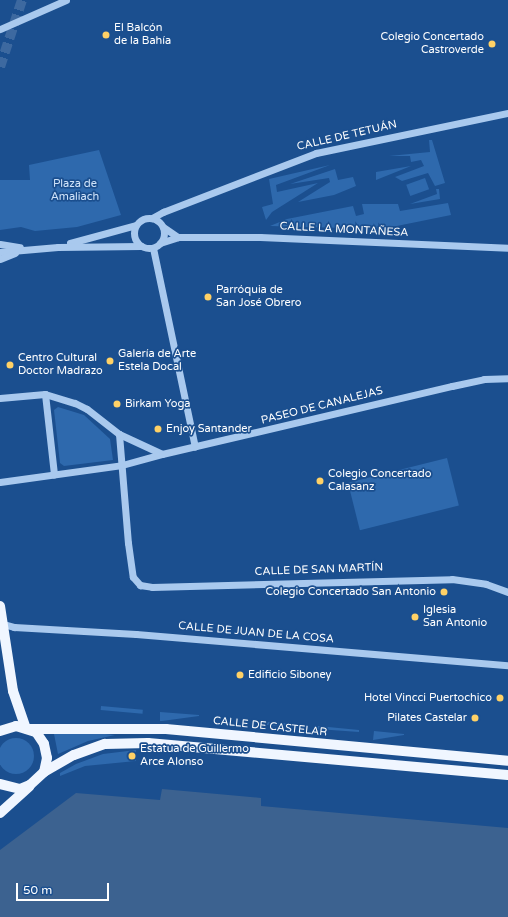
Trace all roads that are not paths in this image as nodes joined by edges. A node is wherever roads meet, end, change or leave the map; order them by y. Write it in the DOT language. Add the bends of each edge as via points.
graph roads {
  1 [pos="66,0"];
  2 [pos="0,29"];
  3 [pos="508,113"];
  4 [pos="152,218"];
  5 [pos="136,225"];
  6 [pos="163,227"];
  7 [pos="178,237"];
  8 [pos="160,243"];
  9 [pos="0,244"];
  10 [pos="141,246"];
  11 [pos="58,247"];
  12 [pos="28,248"];
  13 [pos="153,248"];
  14 [pos="508,248"];
  15 [pos="0,252"];
  16 [pos="0,259"];
  17 [pos="508,378"];
  18 [pos="45,394"];
  19 [pos="0,398"];
  20 [pos="120,434"];
  21 [pos="195,447"];
  22 [pos="162,454"];
  23 [pos="122,465"];
  24 [pos="54,474"];
  25 [pos="0,482"];
  26 [pos="507,591"];
  27 [pos="0,606"];
  28 [pos="1,624"];
  29 [pos="508,665"];
  30 [pos="28,728"];
  31 [pos="0,731"];
  32 [pos="508,761"];
  33 [pos="44,772"];
  34 [pos="508,775"];
  35 [pos="0,784"];
  36 [pos="30,785"];
  37 [pos="0,813"];
  1 -- 2 [label="street"];
  3 -- 4 [label="street, CALLE DE TETUÁN" via="316,153"];
  4 -- 5 [label="street" via="146,218"];
  4 -- 6 [label="street"];
  5 -- 10 [label="street" via="133,232 135,240"];
  5 -- 11 [label="street"];
  6 -- 7 [label="street"];
  6 -- 8 [label="street" via="164,236"];
  7 -- 8 [label="street, CALLE LA MONTAÑESA"];
  7 -- 14 [label="street, CALLE LA MONTAÑESA" via="260,237"];
  8 -- 13 [label="street"];
  9 -- 12 [label="street"];
  10 -- 11 [label="street"];
  10 -- 13 [label="street"];
  11 -- 12 [label="street"];
  12 -- 15 [label="street"];
  12 -- 16 [label="street"];
  13 -- 21 [label="street"];
  17 -- 21 [label="street, PASEO DE CANALEJAS" via="484,379 452,386"];
  18 -- 19 [label="street"];
  18 -- 20 [label="street" via="87,409"];
  18 -- 24 [label="street"];
  20 -- 22 [label="street"];
  20 -- 23 [label="street"];
  21 -- 22 [label="street, PASEO DE CANALEJAS"];
  22 -- 23 [label="street, PASEO DE CANALEJAS"];
  23 -- 24 [label="street, PASEO DE CANALEJAS"];
  23 -- 26 [label="street, CALLE DE SAN MARTÍN" via="133,577 140,585 152,587 452,578 472,580"];
  24 -- 25 [label="street, PASEO DE CANALEJAS"];
  27 -- 28 [label="main road"];
  28 -- 29 [label="street, CALLE DE JUAN DE LA COSA"];
  28 -- 30 [label="main road" via="12,691"];
  30 -- 31 [label="main road, CALLE DE CASTELAR" via="6,728"];
  30 -- 32 [label="main road, CALLE DE CASTELAR" via="166,729"];
  30 -- 33 [label="main road" via="44,744 47,758"];
  33 -- 34 [label="main road" via="74,755 105,744 148,743"];
  33 -- 36 [label="main road"];
  35 -- 36 [label="main road" via="20,789"];
  36 -- 37 [label="main road"];
}
